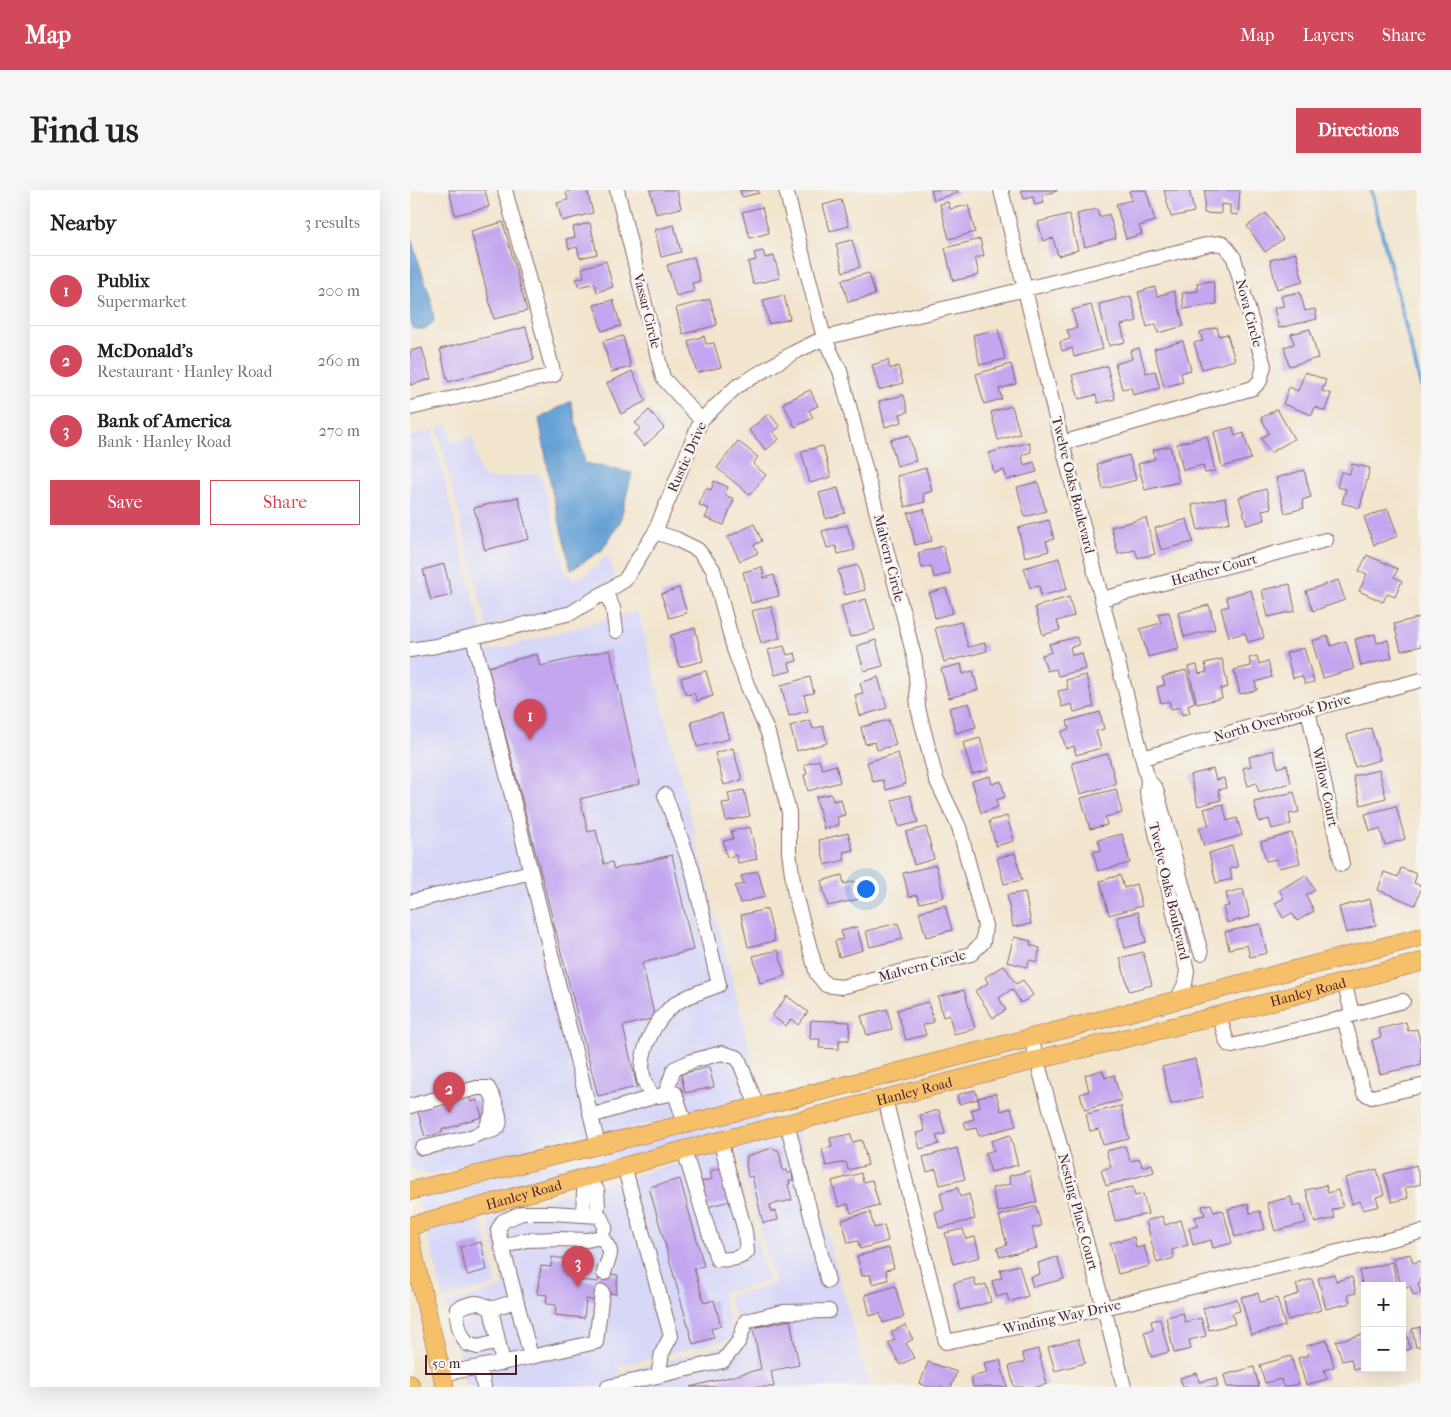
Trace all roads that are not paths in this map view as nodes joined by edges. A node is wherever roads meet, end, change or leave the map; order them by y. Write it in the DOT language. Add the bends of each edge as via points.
graph roads {
  1 [pos="505,190"];
  2 [pos="617,190"];
  3 [pos="786,190"];
  4 [pos="1001,190"];
  5 [pos="1026,289"];
  6 [pos="824,338"];
  7 [pos="410,408"];
  8 [pos="701,420"];
  9 [pos="1062,443"];
  10 [pos="655,532"];
  11 [pos="1326,540"];
  12 [pos="605,592"];
  13 [pos="1102,600"];
  14 [pos="616,631"];
  15 [pos="473,637"];
  16 [pos="410,650"];
  17 [pos="1421,680"];
  18 [pos="1308,710"];
  19 [pos="1143,758"];
  20 [pos="1148,780"];
  21 [pos="665,795"];
  22 [pos="1342,864"];
  23 [pos="531,872"];
  24 [pos="410,902"];
  25 [pos="1193,924"];
  26 [pos="1177,928"];
  27 [pos="1421,937"];
  28 [pos="1201,953"];
  29 [pos="1421,962"];
  30 [pos="1290,971"];
  31 [pos="1344,982"];
  32 [pos="1177,1000"];
  33 [pos="1403,1001"];
  34 [pos="1220,1015"];
  35 [pos="1347,1016"];
  36 [pos="1194,1021"];
  37 [pos="1030,1038"];
  38 [pos="1036,1060"];
  39 [pos="1421,1086"];
  40 [pos="659,1096"];
  41 [pos="801,1096"];
  42 [pos="885,1099"];
  43 [pos="410,1106"];
  44 [pos="757,1106"];
  45 [pos="591,1116"];
  46 [pos="790,1122"];
  47 [pos="685,1124"];
  48 [pos="720,1140"];
  49 [pos="598,1145"];
  50 [pos="422,1148"];
  51 [pos="684,1150"];
  52 [pos="624,1166"];
  53 [pos="587,1180"];
  54 [pos="410,1190"];
  55 [pos="590,1215"];
  56 [pos="410,1226"];
  57 [pos="1421,1232"];
  58 [pos="601,1237"];
  59 [pos="410,1239"];
  60 [pos="502,1248"];
  61 [pos="604,1273"];
  62 [pos="828,1281"];
  63 [pos="602,1292"];
  64 [pos="516,1302"];
  65 [pos="1104,1308"];
  66 [pos="490,1309"];
  67 [pos="829,1311"];
  68 [pos="498,1342"];
  69 [pos="531,1358"];
  70 [pos="503,1363"];
  71 [pos="480,1367"];
  72 [pos="658,1376"];
  73 [pos="443,1380"];
  74 [pos="484,1387"];
  75 [pos="608,1387"];
  76 [pos="1124,1387"];
  1 -- 7 [label="street" via="554,375"];
  2 -- 8 [label="street, Vassar Circle" via="664,378"];
  3 -- 6 [label="street"];
  4 -- 5 [label="street, Twelve Oaks Boulevard"];
  5 -- 6 [label="street, Rustic Drive"];
  5 -- 9 [label="street, Twelve Oaks Boulevard"];
  5 -- 9 [label="street, Nova Circle" via="1210,244 1223,244 1234,258 1264,366 1260,381 1252,388"];
  6 -- 8 [label="street, Rustic Drive" via="736,387"];
  6 -- 10 [label="street, Malvern Circle" via="840,371 915,660 918,708 936,779 959,827 985,926 983,942 971,954 841,987 826,984 817,974 795,895 788,812 773,751 734,649 713,569 698,550"];
  8 -- 10 [label="street, Rustic Drive"];
  9 -- 13 [label="street, Twelve Oaks Boulevard"];
  10 -- 12 [label="street, Rustic Drive" via="625,580"];
  11 -- 13 [label="street, Heather Court"];
  12 -- 14 [label="street" via="613,608"];
  12 -- 15 [label="street, Rustic Drive" via="571,613"];
  13 -- 19 [label="street, Twelve Oaks Boulevard"];
  15 -- 16 [label="street, Rustic Drive"];
  15 -- 23 [label="street"];
  17 -- 18 [label="street, North Overbrook Drive"];
  18 -- 19 [label="street, North Overbrook Drive"];
  18 -- 22 [label="street, Willow Court"];
  19 -- 20 [label="street, Twelve Oaks Boulevard"];
  20 -- 25 [label="street, Twelve Oaks Boulevard" via="1156,789"];
  20 -- 26 [label="street, Twelve Oaks Boulevard" via="1146,792"];
  21 -- 40 [label="street" via="692,869 719,985 688,997 667,1010 648,1038 643,1056 643,1078"];
  23 -- 24 [label="street"];
  23 -- 45 [label="street"];
  25 -- 26 [label="street"];
  25 -- 28 [label="street, Twelve Oaks Boulevard"];
  26 -- 32 [label="street, Twelve Oaks Boulevard" via="1187,971"];
  27 -- 30 [label="main road, Hanley Road"];
  29 -- 31 [label="main road, Hanley Road"];
  30 -- 32 [label="main road, Hanley Road"];
  30 -- 36 [label="main road" via="1283,983 1271,988 1204,1005"];
  31 -- 34 [label="main road, Hanley Road"];
  31 -- 35 [label="street" via="1351,1009"];
  32 -- 37 [label="main road, Hanley Road"];
  33 -- 35 [label="street"];
  34 -- 35 [label="street" via="1227,1042 1232,1046"];
  34 -- 36 [label="main road, Hanley Road"];
  35 -- 39 [label="street" via="1364,1093 1372,1097"];
  36 -- 38 [label="main road, Hanley Road"];
  37 -- 38 [label="street, Nesting Place Court"];
  37 -- 41 [label="main road, Hanley Road"];
  38 -- 42 [label="main road, Hanley Road"];
  38 -- 65 [label="street, Nesting Place Court"];
  40 -- 44 [label="street" via="674,1068 722,1053 738,1058"];
  40 -- 45 [label="street"];
  40 -- 47 [label="street" via="675,1093"];
  41 -- 44 [label="main road, Hanley Road"];
  41 -- 46 [label="main road"];
  42 -- 46 [label="main road, Hanley Road"];
  42 -- 65 [label="street, Winding Way Drive" via="946,1342"];
  43 -- 50 [label="street" via="476,1088 488,1088 494,1099 493,1112 484,1132"];
  44 -- 47 [label="main road, Hanley Road"];
  45 -- 49 [label="street"];
  46 -- 48 [label="main road, Hanley Road"];
  46 -- 62 [label="street"];
  47 -- 49 [label="main road, Hanley Road"];
  48 -- 51 [label="main road, Hanley Road"];
  48 -- 51 [label="street" via="745,1231 747,1252 742,1256 717,1259"];
  49 -- 54 [label="main road, Hanley Road"];
  51 -- 52 [label="main road, Hanley Road"];
  52 -- 53 [label="main road, Hanley Road"];
  52 -- 72 [label="street" via="671,1336 662,1353"];
  53 -- 55 [label="street" via="597,1190 598,1206"];
  53 -- 56 [label="main road, Hanley Road"];
  55 -- 58 [label="street" via="600,1216 605,1227"];
  55 -- 60 [label="street" via="514,1215 503,1221 498,1230"];
  57 -- 65 [label="street, Winding Way Drive"];
  58 -- 60 [label="street" via="526,1240"];
  58 -- 61 [label="street" via="611,1252"];
  59 -- 73 [label="main road"];
  60 -- 64 [label="street"];
  63 -- 69 [label="street" via="596,1342"];
  64 -- 66 [label="street"];
  64 -- 69 [label="street"];
  65 -- 76 [label="street, Nesting Place Court"];
  66 -- 68 [label="street"];
  66 -- 68 [label="street" via="483,1303 471,1303 457,1309 460,1333 467,1344 478,1347"];
  67 -- 72 [label="street" via="783,1312 746,1321 739,1341 723,1361"];
  68 -- 70 [label="street"];
  69 -- 70 [label="street"];
  70 -- 71 [label="street"];
  71 -- 73 [label="street"];
  71 -- 74 [label="street"];
  72 -- 75 [label="street"];
}
